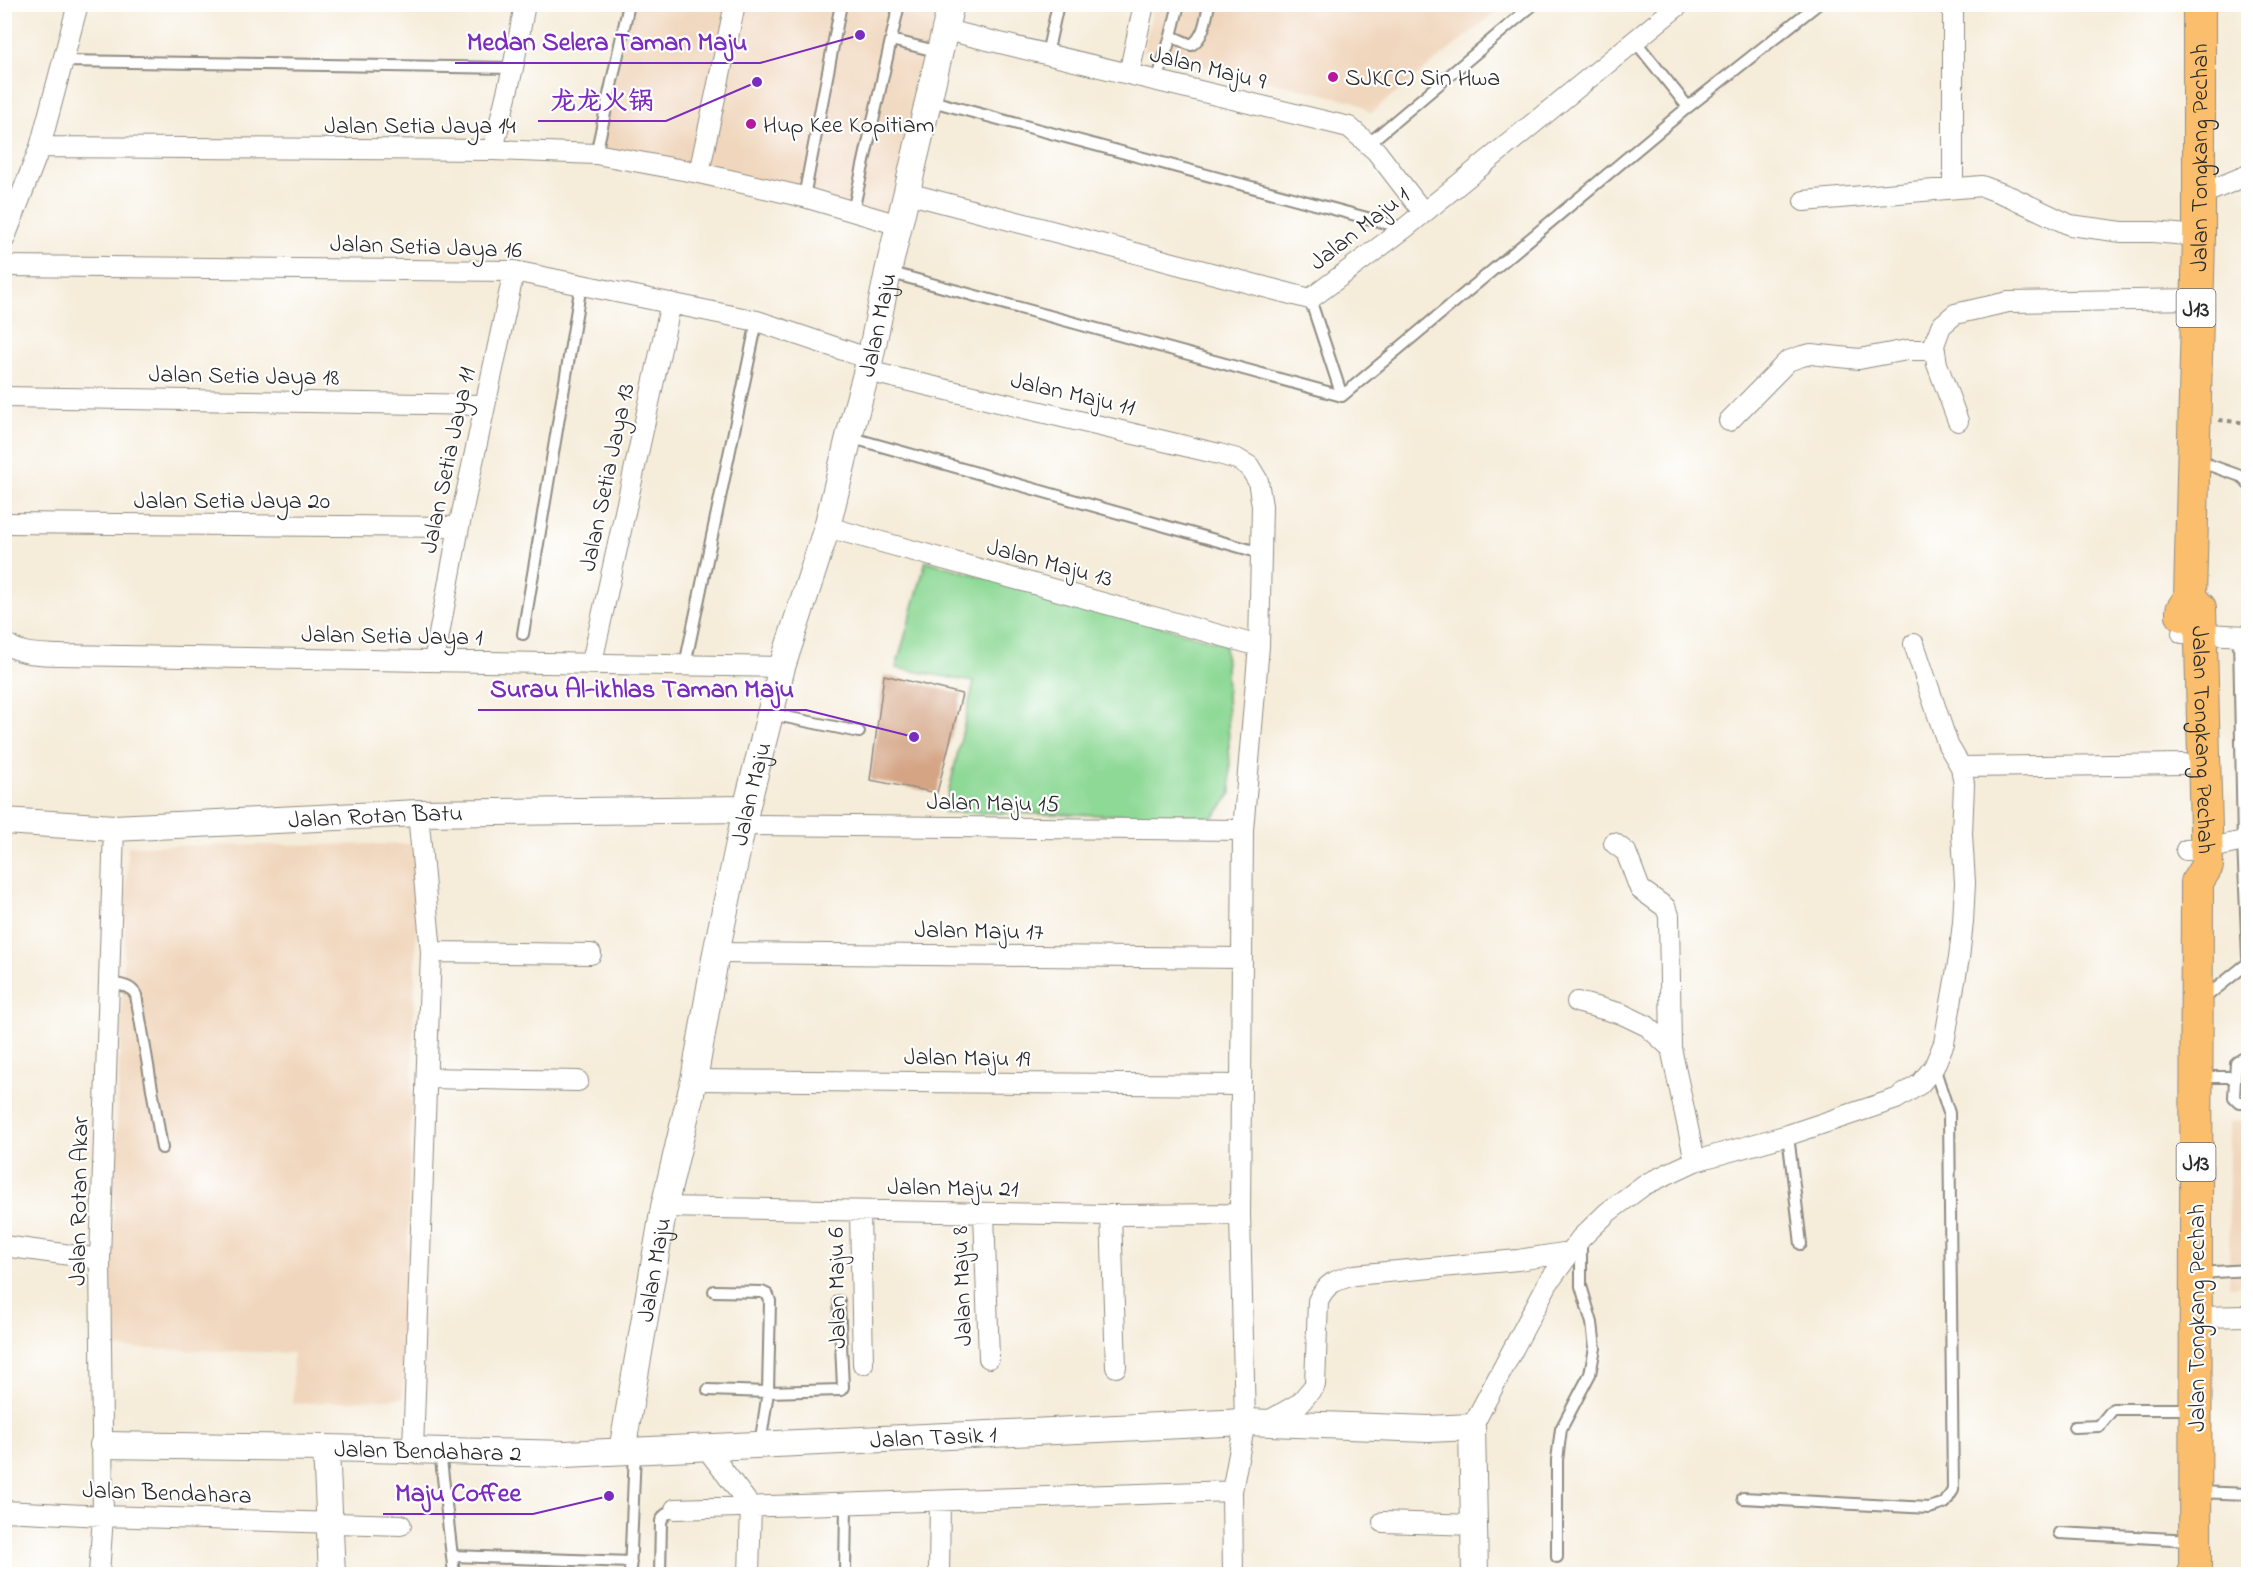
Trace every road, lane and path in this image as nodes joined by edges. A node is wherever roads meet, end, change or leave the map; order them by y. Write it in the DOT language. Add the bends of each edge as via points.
graph roads {
  1 [pos="78,4"];
  2 [pos="525,4"];
  3 [pos="628,4"];
  4 [pos="735,4"];
  5 [pos="841,4"];
  6 [pos="899,4"];
  7 [pos="951,4"];
  8 [pos="1058,4"];
  9 [pos="1144,4"];
  10 [pos="1179,4"];
  11 [pos="1209,4"];
  12 [pos="1534,4"];
  13 [pos="1680,4"];
  14 [pos="1818,4"];
  15 [pos="1953,4"];
  16 [pos="2199,4"];
  17 [pos="1171,36"];
  18 [pos="891,40"];
  19 [pos="943,41"];
  20 [pos="1635,41"];
  21 [pos="1047,54"];
  22 [pos="62,61"];
  23 [pos="513,69"];
  24 [pos="1130,74"];
  25 [pos="1157,81"];
  26 [pos="928,100"];
  27 [pos="1688,108"];
  28 [pos="1368,144"];
  29 [pos="40,147"];
  30 [pos="493,150"];
  31 [pos="596,154"];
  32 [pos="699,173"];
  33 [pos="2248,176"];
  34 [pos="1953,187"];
  35 [pos="907,193"];
  36 [pos="2200,195"];
  37 [pos="804,196"];
  38 [pos="1804,201"];
  39 [pos="853,211"];
  40 [pos="1423,212"];
  41 [pos="899,225"];
  42 [pos="1405,228"];
  43 [pos="2199,236"];
  44 [pos="4,240"];
  45 [pos="4,266"];
  46 [pos="514,271"];
  47 [pos="888,272"];
  48 [pos="581,285"];
  49 [pos="1310,298"];
  50 [pos="2196,299"];
  51 [pos="671,303"];
  52 [pos="757,321"];
  53 [pos="1935,350"];
  54 [pos="869,365"];
  55 [pos="1342,396"];
  56 [pos="4,397"];
  57 [pos="484,405"];
  58 [pos="1730,421"];
  59 [pos="1958,421"];
  60 [pos="849,437"];
  61 [pos="2194,459"];
  62 [pos="2248,484"];
  63 [pos="4,523"];
  64 [pos="459,527"];
  65 [pos="827,527"];
  66 [pos="1261,553"];
  67 [pos="2191,633"];
  68 [pos="523,634"];
  69 [pos="2244,636"];
  70 [pos="4,641"];
  71 [pos="1914,644"];
  72 [pos="1259,646"];
  73 [pos="434,661"];
  74 [pos="591,662"];
  75 [pos="685,665"];
  76 [pos="782,667"];
  77 [pos="771,714"];
  78 [pos="859,732"];
  79 [pos="2184,764"];
  80 [pos="1961,767"];
  81 [pos="418,813"];
  82 [pos="744,817"];
  83 [pos="5,821"];
  84 [pos="114,828"];
  85 [pos="1243,830"];
  86 [pos="2246,841"];
  87 [pos="1614,843"];
  88 [pos="2197,849"];
  89 [pos="431,952"];
  90 [pos="716,953"];
  91 [pos="591,954"];
  92 [pos="1241,958"];
  93 [pos="2248,958"];
  94 [pos="2248,963"];
  95 [pos="109,983"];
  96 [pos="1577,1002"];
  97 [pos="2197,1004"];
  98 [pos="1671,1048"];
  99 [pos="2248,1059"];
  100 [pos="1934,1067"];
  101 [pos="2197,1077"];
  102 [pos="2235,1077"];
  103 [pos="427,1078"];
  104 [pos="694,1080"];
  105 [pos="578,1081"];
  106 [pos="1240,1085"];
  107 [pos="2248,1102"];
  108 [pos="1788,1135"];
  109 [pos="162,1148"];
  110 [pos="1695,1161"];
  111 [pos="664,1207"];
  112 [pos="860,1211"];
  113 [pos="984,1213"];
  114 [pos="1240,1214"];
  115 [pos="1111,1215"];
  116 [pos="1801,1244"];
  117 [pos="1575,1245"];
  118 [pos="4,1246"];
  119 [pos="100,1259"];
  120 [pos="2248,1270"];
  121 [pos="2196,1274"];
  122 [pos="714,1291"];
  123 [pos="839,1301"];
  124 [pos="2248,1316"];
  125 [pos="2196,1317"];
  126 [pos="989,1358"];
  127 [pos="863,1364"];
  128 [pos="1116,1367"];
  129 [pos="708,1390"];
  130 [pos="768,1392"];
  131 [pos="2195,1409"];
  132 [pos="1255,1423"];
  133 [pos="1472,1427"];
  134 [pos="2074,1427"];
  135 [pos="103,1445"];
  136 [pos="760,1445"];
  137 [pos="326,1448"];
  138 [pos="413,1449"];
  139 [pos="706,1449"];
  140 [pos="440,1451"];
  141 [pos="628,1451"];
  142 [pos="1232,1491"];
  143 [pos="2195,1491"];
  144 [pos="2248,1494"];
  145 [pos="1743,1498"];
  146 [pos="939,1501"];
  147 [pos="846,1504"];
  148 [pos="751,1507"];
  149 [pos="675,1509"];
  150 [pos="4,1511"];
  151 [pos="103,1516"];
  152 [pos="328,1522"];
  153 [pos="1383,1522"];
  154 [pos="401,1525"];
  155 [pos="1474,1525"];
  156 [pos="2059,1533"];
  157 [pos="2195,1540"];
  158 [pos="453,1556"];
  159 [pos="1557,1557"];
  160 [pos="631,1562"];
  161 [pos="99,1575"];
  162 [pos="332,1575"];
  163 [pos="454,1575"];
  164 [pos="630,1575"];
  165 [pos="660,1575"];
  166 [pos="749,1575"];
  167 [pos="845,1575"];
  168 [pos="939,1575"];
  169 [pos="1233,1575"];
  170 [pos="1475,1575"];
  171 [pos="2195,1575"];
  1 -- 22 [label="street"];
  2 -- 23 [label="street"];
  3 -- 31 [label="lane"];
  4 -- 32 [label="street"];
  5 -- 37 [label="lane"];
  6 -- 18 [label="lane"];
  7 -- 19 [label="street, Jalan Maju"];
  8 -- 21 [label="lane"];
  9 -- 24 [label="street"];
  10 -- 17 [label="lane"];
  11 -- 17 [label="lane" via="1197,41 1191,45"];
  12 -- 28 [label="lane"];
  13 -- 20 [label="street, Jalan Maju 1"];
  14 -- 27 [label="lane"];
  15 -- 34 [label="street"];
  16 -- 36 [label="main road, Jalan Tongkang Pechah / J13"];
  17 -- 25 [label="lane"];
  18 -- 19 [label="lane"];
  18 -- 39 [label="lane"];
  19 -- 21 [label="street, Jalan Maju 9"];
  19 -- 26 [label="street, Jalan Maju"];
  20 -- 27 [label="lane"];
  20 -- 40 [label="street, Jalan Maju 1"];
  21 -- 24 [label="street, Jalan Maju 9"];
  22 -- 23 [label="lane"];
  22 -- 29 [label="street"];
  23 -- 30 [label="street"];
  24 -- 25 [label="street, Jalan Maju 9"];
  25 -- 28 [label="street, Jalan Maju 9" via="1349,127"];
  26 -- 35 [label="street, Jalan Maju"];
  26 -- 42 [label="lane"];
  27 -- 55 [label="lane"];
  28 -- 40 [label="street, Jalan Maju 9"];
  29 -- 30 [label="street, Jalan Setia Jaya 14"];
  29 -- 44 [label="street"];
  30 -- 31 [label="street, Jalan Setia Jaya 14"];
  31 -- 32 [label="street, Jalan Setia Jaya 14"];
  32 -- 37 [label="street, Jalan Setia Jaya 14"];
  33 -- 36 [label="street"];
  34 -- 38 [label="street"];
  34 -- 43 [label="street" via="1982,186 2070,225"];
  35 -- 41 [label="street, Jalan Maju"];
  35 -- 49 [label="street, Jalan Maju 1"];
  36 -- 43 [label="main road, Jalan Tongkang Pechah / J13"];
  37 -- 39 [label="street, Jalan Setia Jaya 14"];
  39 -- 41 [label="street, Jalan Setia Jaya 14"];
  40 -- 42 [label="street, Jalan Maju 1"];
  41 -- 47 [label="street, Jalan Maju"];
  42 -- 49 [label="street, Jalan Maju 1"];
  43 -- 50 [label="main road, Jalan Tongkang Pechah / J13"];
  45 -- 46 [label="street, Jalan Setia Jaya 16"];
  46 -- 48 [label="street, Jalan Setia Jaya 16"];
  46 -- 57 [label="street, Jalan Setia Jaya 11"];
  47 -- 54 [label="street, Jalan Maju"];
  47 -- 55 [label="lane"];
  48 -- 51 [label="street, Jalan Setia Jaya 16"];
  48 -- 68 [label="lane"];
  49 -- 55 [label="lane"];
  50 -- 53 [label="street" via="2007,302 1955,315 1941,326"];
  50 -- 61 [label="main road, Jalan Tongkang Pechah / J13"];
  51 -- 52 [label="street, Jalan Setia Jaya 16"];
  51 -- 74 [label="street, Jalan Setia Jaya 13"];
  52 -- 54 [label="street, Jalan Setia Jaya 16"];
  52 -- 75 [label="lane"];
  53 -- 58 [label="street" via="1906,350 1859,359 1802,356 1788,361"];
  53 -- 59 [label="street"];
  54 -- 60 [label="street, Jalan Maju"];
  54 -- 66 [label="street, Jalan Maju 11" via="1228,457 1249,466 1258,481 1262,506"];
  56 -- 57 [label="street, Jalan Setia Jaya 18"];
  57 -- 64 [label="street, Jalan Setia Jaya 11"];
  60 -- 65 [label="street, Jalan Maju"];
  60 -- 66 [label="lane"];
  61 -- 62 [label="lane" via="2243,477"];
  61 -- 67 [label="main road, Jalan Tongkang Pechah / J13" via="2190,598 2200,608"];
  63 -- 64 [label="street, Jalan Setia Jaya 20"];
  64 -- 73 [label="street, Jalan Setia Jaya 11"];
  65 -- 72 [label="street, Jalan Maju 13"];
  65 -- 76 [label="street, Jalan Maju"];
  66 -- 72 [label="street"];
  67 -- 69 [label="street"];
  67 -- 79 [label="main road, Jalan Tongkang Pechah / J13"];
  67 -- 88 [label="main road, Jalan Tongkang Pechah / J13"];
  69 -- 86 [label="lane"];
  70 -- 73 [label="street, Jalan Setia Jaya 1" via="22,652 62,655"];
  71 -- 80 [label="street" via="1948,746"];
  72 -- 85 [label="street"];
  73 -- 74 [label="street, Jalan Setia Jaya 1"];
  74 -- 75 [label="street, Jalan Setia Jaya 1"];
  75 -- 76 [label="street, Jalan Setia Jaya 1"];
  76 -- 77 [label="street, Jalan Maju"];
  77 -- 78 [label="lane"];
  77 -- 82 [label="street, Jalan Maju"];
  79 -- 80 [label="street"];
  79 -- 88 [label="main road, Jalan Tongkang Pechah / J13"];
  80 -- 100 [label="street" via="1963,922 1944,1042"];
  81 -- 82 [label="street, Jalan Rotan Batu"];
  81 -- 84 [label="street, Jalan Rotan Batu"];
  81 -- 89 [label="street"];
  82 -- 85 [label="street, Jalan Maju 15"];
  82 -- 90 [label="street, Jalan Maju"];
  83 -- 84 [label="street, Jalan Rotan Batu"];
  84 -- 95 [label="street, Jalan Rotan Akar"];
  85 -- 92 [label="street"];
  86 -- 88 [label="street"];
  86 -- 93 [label="lane"];
  87 -- 98 [label="street" via="1626,852 1640,889 1665,907 1669,915"];
  88 -- 97 [label="main road, Jalan Tongkang Pechah / J13" via="2187,869 2197,882"];
  89 -- 91 [label="street"];
  89 -- 103 [label="street"];
  90 -- 92 [label="street, Jalan Maju 17"];
  90 -- 104 [label="street, Jalan Maju"];
  92 -- 106 [label="street"];
  94 -- 97 [label="lane"];
  95 -- 109 [label="lane" via="132,989 136,995"];
  95 -- 119 [label="street, Jalan Rotan Akar"];
  96 -- 98 [label="street" via="1622,1014 1659,1035"];
  97 -- 101 [label="main road, Jalan Tongkang Pechah / J13"];
  98 -- 110 [label="street"];
  99 -- 102 [label="lane" via="2236,1063"];
  100 -- 108 [label="street" via="1920,1084 1896,1099"];
  100 -- 145 [label="lane" via="1948,1113 1953,1490 1945,1503 1929,1508"];
  101 -- 102 [label="lane"];
  101 -- 121 [label="main road, Jalan Tongkang Pechah / J13"];
  102 -- 107 [label="lane" via="2234,1097 2239,1102"];
  103 -- 105 [label="street"];
  103 -- 138 [label="street"];
  104 -- 106 [label="street, Jalan Maju 19"];
  104 -- 111 [label="street, Jalan Maju"];
  106 -- 114 [label="street"];
  108 -- 110 [label="street"];
  108 -- 116 [label="lane"];
  110 -- 117 [label="street" via="1644,1185 1608,1212"];
  111 -- 112 [label="street, Jalan Maju 21"];
  111 -- 141 [label="street, Jalan Maju"];
  112 -- 113 [label="street, Jalan Maju 21"];
  112 -- 127 [label="street, Jalan Maju 6"];
  113 -- 115 [label="street, Jalan Maju 21"];
  113 -- 126 [label="street, Jalan Maju 8"];
  114 -- 115 [label="street, Jalan Maju 21"];
  114 -- 132 [label="street"];
  115 -- 128 [label="street"];
  117 -- 132 [label="street" via="1518,1260 1354,1275 1333,1281 1323,1289 1318,1301 1315,1385 1300,1403"];
  117 -- 133 [label="street" via="1548,1283"];
  117 -- 159 [label="lane" via="1595,1348 1590,1374 1561,1429 1557,1460"];
  118 -- 119 [label="street"];
  119 -- 135 [label="street, Jalan Rotan Akar"];
  120 -- 121 [label="lane"];
  121 -- 125 [label="main road, Jalan Tongkang Pechah / J13"];
  122 -- 130 [label="lane" via="768,1295"];
  123 -- 130 [label="lane" via="841,1390"];
  124 -- 125 [label="street"];
  125 -- 131 [label="main road, Jalan Tongkang Pechah / J13"];
  129 -- 130 [label="lane"];
  130 -- 136 [label="lane"];
  131 -- 134 [label="lane" via="2113,1409 2099,1426"];
  131 -- 143 [label="main road, Jalan Tongkang Pechah / J13"];
  132 -- 133 [label="street, Jalan Tasik 1"];
  132 -- 136 [label="street, Jalan Tasik 1"];
  132 -- 142 [label="street"];
  133 -- 155 [label="street"];
  135 -- 137 [label="street"];
  135 -- 151 [label="street, Jalan Rotan Akar"];
  136 -- 139 [label="street, Jalan Tasik 1"];
  137 -- 138 [label="street, Jalan Bendahara 2"];
  137 -- 152 [label="street, Jalan Bendahara 2"];
  138 -- 140 [label="street, Jalan Bendahara 2"];
  139 -- 141 [label="street, Jalan Tasik 1"];
  139 -- 148 [label="street"];
  140 -- 141 [label="street, Jalan Bendahara 2"];
  140 -- 158 [label="lane"];
  141 -- 160 [label="lane"];
  142 -- 146 [label="street"];
  142 -- 169 [label="street"];
  143 -- 144 [label="lane"];
  143 -- 157 [label="main road, Jalan Tongkang Pechah / J13"];
  146 -- 147 [label="street"];
  146 -- 168 [label="street"];
  147 -- 148 [label="street"];
  147 -- 167 [label="lane"];
  148 -- 149 [label="street"];
  148 -- 166 [label="street"];
  149 -- 165 [label="lane" via="661,1521"];
  150 -- 151 [label="street, Jalan Bendahara"];
  151 -- 152 [label="street, Jalan Bendahara"];
  151 -- 161 [label="street, Jalan Rotan Akar"];
  152 -- 154 [label="street, Jalan Bendahara"];
  152 -- 162 [label="street, Jalan Bendahara 2"];
  153 -- 155 [label="street"];
  155 -- 170 [label="street"];
  156 -- 157 [label="lane"];
  157 -- 171 [label="main road, Jalan Tongkang Pechah / J13"];
  158 -- 160 [label="lane"];
  158 -- 163 [label="lane"];
  160 -- 164 [label="lane"];
}
